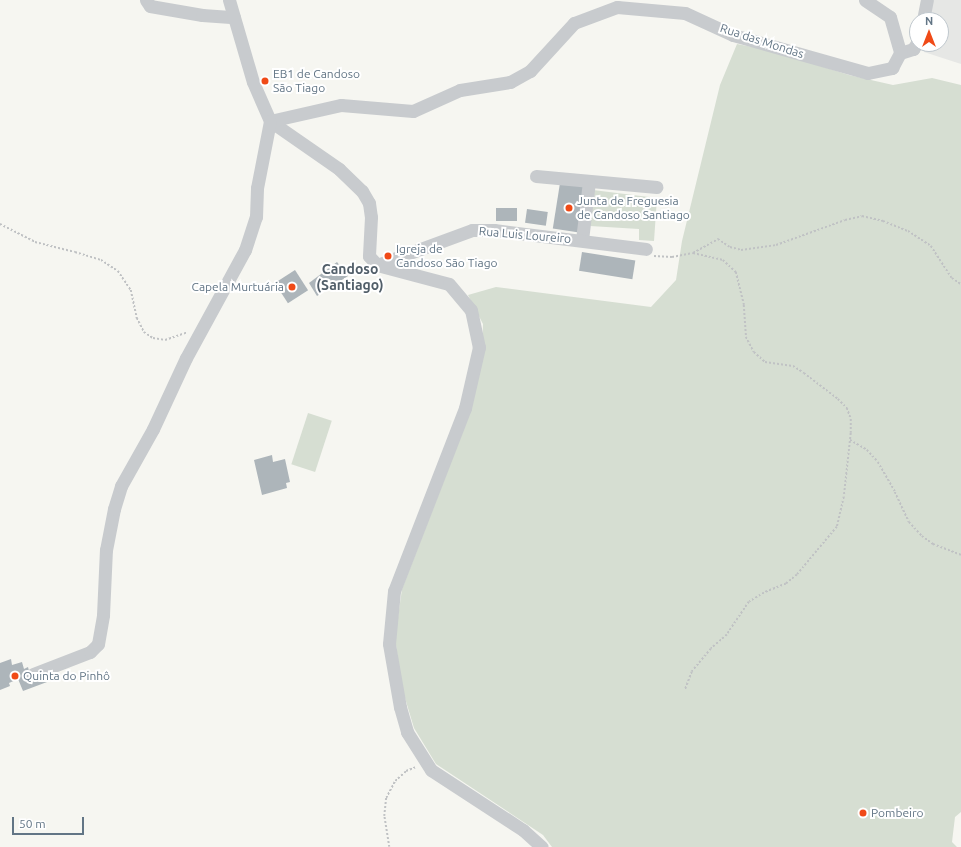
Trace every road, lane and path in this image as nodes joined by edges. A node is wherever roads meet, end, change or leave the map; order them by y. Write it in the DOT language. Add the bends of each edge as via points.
graph roads {
  1 [pos="146,0"];
  2 [pos="229,0"];
  3 [pos="865,0"];
  4 [pos="927,0"];
  5 [pos="925,12"];
  6 [pos="234,17"];
  7 [pos="909,50"];
  8 [pos="900,53"];
  9 [pos="270,121"];
  10 [pos="536,176"];
  11 [pos="589,181"];
  12 [pos="656,187"];
  13 [pos="0,224"];
  14 [pos="582,240"];
  15 [pos="646,249"];
  16 [pos="692,252"];
  17 [pos="378,265"];
  18 [pos="961,284"];
  19 [pos="203,327"];
  20 [pos="850,440"];
  21 [pos="961,555"];
  22 [pos="33,674"];
  23 [pos="684,690"];
  24 [pos="427,763"];
  25 [pos="389,847"];
  26 [pos="542,847"];
  1 -- 6 [label="street" via="150,6 202,15"];
  2 -- 6 [label="street"];
  3 -- 8 [label="street" via="890,16"];
  4 -- 5 [label="street"];
  6 -- 9 [label="street" via="252,82"];
  7 -- 8 [label="street, Rua das Mondas"];
  8 -- 9 [label="street, Rua das Mondas" via="892,68 868,73 733,35 685,13 617,7 574,23 530,71 510,82 460,90 413,111 341,105"];
  9 -- 17 [label="street" via="339,169 362,190 371,217 369,256"];
  9 -- 19 [label="street" via="257,188 254,223 245,250"];
  10 -- 11 [label="street"];
  11 -- 12 [label="street"];
  11 -- 14 [label="street, Rua Luis Loureiro"];
  13 -- 19 [label="path" via="35,242 101,260 118,271 131,290 137,318 144,332 153,338 165,340"];
  14 -- 15 [label="street, Rua Luis Loureiro"];
  14 -- 17 [label="street, Rua Luis Loureiro" via="472,230"];
  15 -- 16 [label="path" via="652,256 672,257"];
  16 -- 18 [label="path" via="718,239 730,247 741,250 776,245 862,216 902,229 931,246 952,278"];
  16 -- 20 [label="path" via="723,260 736,272 744,305 746,337 754,352 765,362 793,366 838,398 847,408 851,419"];
  17 -- 24 [label="street" via="449,284 471,310 479,347 465,408 394,591 389,644 400,707 407,732"];
  19 -- 22 [label="street" via="119,492 106,550 103,615 98,644 90,652"];
  20 -- 21 [label="path" via="867,450 878,462 909,522 922,536 933,544"];
  20 -- 23 [label="path" via="838,527 797,575 786,584 749,602 727,636 711,649 692,672"];
  24 -- 25 [label="path" via="406,770 386,798 384,816"];
  24 -- 26 [label="street" via="431,770 523,830"];
}
